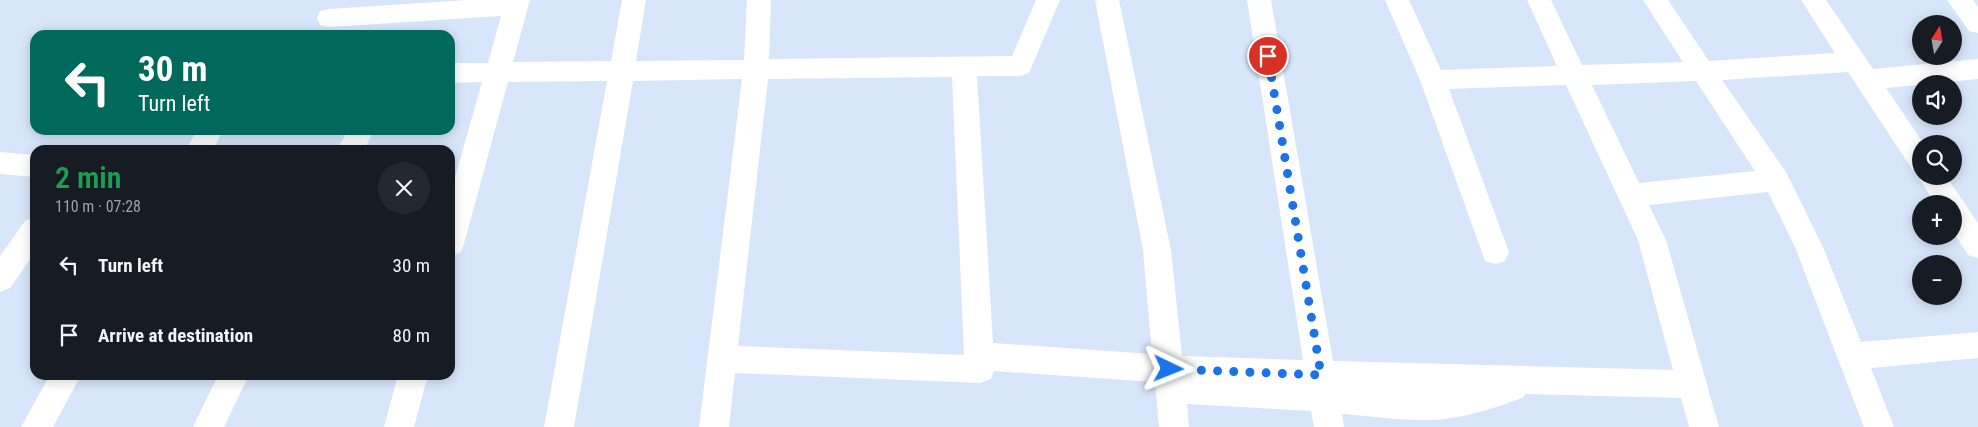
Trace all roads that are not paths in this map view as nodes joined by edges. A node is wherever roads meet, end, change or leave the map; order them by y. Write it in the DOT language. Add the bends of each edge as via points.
graph roads {
  1 [pos="634,0"];
  2 [pos="759,0"];
  3 [pos="1048,0"];
  4 [pos="1107,0"];
  5 [pos="1259,0"];
  6 [pos="1397,0"];
  7 [pos="1540,0"];
  8 [pos="1655,0"];
  9 [pos="1814,0"];
  10 [pos="1959,0"];
  11 [pos="517,3"];
  12 [pos="329,18"];
  13 [pos="1978,24"];
  14 [pos="964,66"];
  15 [pos="1978,68"];
  16 [pos="756,69"];
  17 [pos="623,71"];
  18 [pos="1703,71"];
  19 [pos="1861,71"];
  20 [pos="455,73"];
  21 [pos="498,73"];
  22 [pos="1576,76"];
  23 [pos="1433,80"];
  24 [pos="1912,148"];
  25 [pos="0,163"];
  26 [pos="30,166"];
  27 [pos="1776,180"];
  28 [pos="1632,196"];
  29 [pos="1962,222"];
  30 [pos="455,226"];
  31 [pos="30,236"];
  32 [pos="1978,245"];
  33 [pos="1495,252"];
  34 [pos="0,279"];
  35 [pos="1978,345"];
  36 [pos="979,356"];
  37 [pos="1853,356"];
  38 [pos="722,359"];
  39 [pos="1170,379"];
  40 [pos="63,380"];
  41 [pos="232,380"];
  42 [pos="412,380"];
  43 [pos="1323,386"];
  44 [pos="1693,386"];
  45 [pos="36,427"];
  46 [pos="208,427"];
  47 [pos="398,427"];
  48 [pos="559,427"];
  49 [pos="714,427"];
  50 [pos="1174,427"];
  51 [pos="1329,427"];
  52 [pos="1704,427"];
  53 [pos="1879,427"];
  1 -- 17 [label="street"];
  2 -- 16 [label="street"];
  3 -- 14 [label="street" via="1020,66"];
  4 -- 39 [label="street" via="1157,250"];
  5 -- 43 [label="street"];
  6 -- 23 [label="street"];
  7 -- 22 [label="street"];
  8 -- 18 [label="street"];
  9 -- 19 [label="street"];
  10 -- 13 [label="street"];
  11 -- 12 [label="street"];
  11 -- 21 [label="street"];
  14 -- 16 [label="street"];
  14 -- 36 [label="street"];
  15 -- 19 [label="street"];
  16 -- 17 [label="street"];
  16 -- 38 [label="street"];
  17 -- 21 [label="street"];
  17 -- 48 [label="street"];
  18 -- 19 [label="street"];
  18 -- 22 [label="street"];
  18 -- 27 [label="street"];
  19 -- 24 [label="street"];
  20 -- 21 [label="street"];
  21 -- 30 [label="street"];
  22 -- 23 [label="street"];
  22 -- 28 [label="street"];
  23 -- 33 [label="street"];
  25 -- 26 [label="street"];
  27 -- 28 [label="street"];
  27 -- 37 [label="street" via="1809,247"];
  28 -- 44 [label="street" via="1652,240"];
  29 -- 32 [label="street"];
  31 -- 34 [label="street"];
  35 -- 37 [label="street"];
  36 -- 38 [label="street" via="980,369"];
  36 -- 39 [label="street"];
  37 -- 53 [label="street"];
  38 -- 49 [label="street"];
  39 -- 43 [label="street"];
  39 -- 50 [label="street"];
  40 -- 45 [label="street"];
  41 -- 46 [label="street"];
  42 -- 47 [label="street"];
  43 -- 44 [label="street" via="1424,406 1461,402 1514,387 1546,383"];
  43 -- 51 [label="street"];
  44 -- 52 [label="street"];
}
